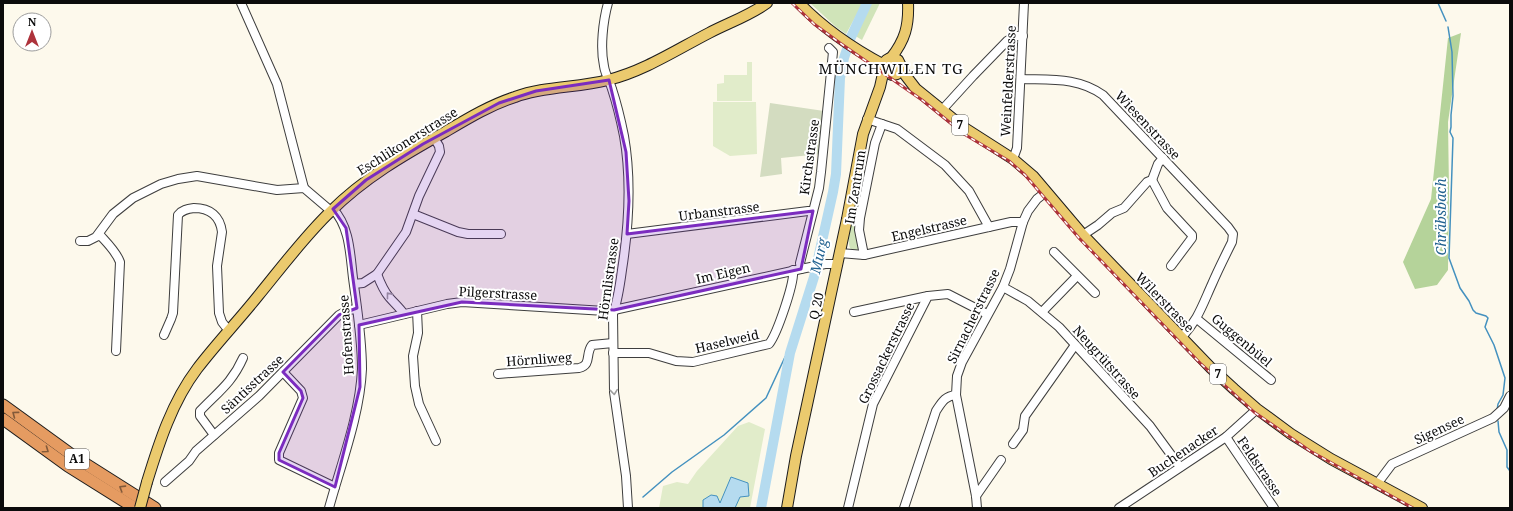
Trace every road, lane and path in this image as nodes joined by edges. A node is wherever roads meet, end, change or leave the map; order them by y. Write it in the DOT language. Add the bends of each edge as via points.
graph roads {
  1 [pos="241,3"];
  2 [pos="608,3"];
  3 [pos="767,3"];
  4 [pos="799,3"];
  5 [pos="908,3"];
  6 [pos="1024,3"];
  7 [pos="1023,36"];
  8 [pos="828,48"];
  9 [pos="892,66"];
  10 [pos="1021,79"];
  11 [pos="608,80"];
  12 [pos="942,110"];
  13 [pos="867,119"];
  14 [pos="882,124"];
  15 [pos="434,138"];
  16 [pos="1163,158"];
  17 [pos="1013,159"];
  18 [pos="1152,180"];
  19 [pos="304,188"];
  20 [pos="1046,192"];
  21 [pos="332,210"];
  22 [pos="813,212"];
  23 [pos="414,214"];
  24 [pos="1023,222"];
  25 [pos="989,227"];
  26 [pos="99,234"];
  27 [pos="501,234"];
  28 [pos="627,234"];
  29 [pos="1083,235"];
  30 [pos="80,241"];
  31 [pos="1054,252"];
  32 [pos="864,255"];
  33 [pos="839,258"];
  34 [pos="1171,266"];
  35 [pos="797,270"];
  36 [pos="376,274"];
  37 [pos="1077,276"];
  38 [pos="354,284"];
  39 [pos="1003,286"];
  40 [pos="1095,293"];
  41 [pos="928,296"];
  42 [pos="357,309"];
  43 [pos="614,310"];
  44 [pos="417,311"];
  45 [pos="854,312"];
  46 [pos="1042,312"];
  47 [pos="404,314"];
  48 [pos="988,314"];
  49 [pos="1197,319"];
  50 [pos="359,325"];
  51 [pos="229,331"];
  52 [pos="164,335"];
  53 [pos="1182,338"];
  54 [pos="613,343"];
  55 [pos="1075,345"];
  56 [pos="116,351"];
  57 [pos="613,353"];
  58 [pos="243,358"];
  59 [pos="284,372"];
  60 [pos="498,374"];
  61 [pos="1271,380"];
  62 [pos="956,395"];
  63 [pos="1510,396"];
  64 [pos="3,406"];
  65 [pos="1257,409"];
  66 [pos="3,419"];
  67 [pos="214,436"];
  68 [pos="1226,437"];
  69 [pos="436,441"];
  70 [pos="1013,444"];
  71 [pos="1001,460"];
  72 [pos="1180,467"];
  73 [pos="165,482"];
  74 [pos="1377,484"];
  75 [pos="335,486"];
  76 [pos="975,504"];
  77 [pos="134,508"];
  78 [pos="140,508"];
  79 [pos="155,508"];
  80 [pos="329,508"];
  81 [pos="628,508"];
  82 [pos="787,508"];
  83 [pos="848,508"];
  84 [pos="904,508"];
  85 [pos="1119,508"];
  86 [pos="1274,508"];
  87 [pos="1422,508"];
  1 -- 19 [label="street" via="277,84"];
  2 -- 11 [label="street, Hörnlistrasse" via="604,22 603,61"];
  3 -- 11 [label="main road, Eschlikonerstrasse" via="638,70"];
  4 -- 9 [label="main road, 7" via="839,36"];
  5 -- 9 [label="main road, Q 20" via="909,22"];
  6 -- 7 [label="street, Weinfelderstrasse"];
  7 -- 10 [label="street, Weinfelderstrasse"];
  7 -- 12 [label="street" via="1015,36 1007,41"];
  8 -- 22 [label="street, Kirchstrasse" via="833,52 832,68 822,172"];
  9 -- 12 [label="main road, Wilerstrasse / 7"];
  9 -- 13 [label="main road, Q 20"];
  10 -- 16 [label="street, Wiesenstrasse" via="1072,81 1094,88 1116,107"];
  10 -- 17 [label="street, Weinfelderstrasse" via="1017,148"];
  11 -- 15 [label="main road, Eschlikonerstrasse" via="516,96"];
  11 -- 28 [label="street, Hörnlistrasse" via="620,118 626,152 629,201"];
  12 -- 17 [label="main road, Wilerstrasse / 7" via="963,127"];
  13 -- 14 [label="street"];
  13 -- 33 [label="main road, Q 20"];
  14 -- 25 [label="street" via="897,129 945,165 969,191"];
  14 -- 32 [label="street, Im Zentrum" via="875,143 860,218 859,230"];
  15 -- 21 [label="main road, Eschlikonerstrasse" via="366,180"];
  15 -- 23 [label="street" via="440,152 419,196"];
  16 -- 18 [label="street"];
  16 -- 49 [label="street, Wiesenstrasse" via="1233,234 1232,242"];
  17 -- 20 [label="main road, Wilerstrasse / 7" via="1034,176"];
  18 -- 29 [label="street" via="1146,182 1124,208 1112,213"];
  18 -- 34 [label="street" via="1168,208 1192,235"];
  19 -- 21 [label="street, Hofenstrasse"];
  19 -- 26 [label="street" via="277,190 197,176 178,179 148,190 127,202 113,214"];
  20 -- 24 [label="street, Sirnacherstrasse" via="1030,208"];
  20 -- 29 [label="main road, Wilerstrasse / 7"];
  21 -- 38 [label="street, Hofenstrasse" via="346,228"];
  21 -- 51 [label="main road, Eschlikonerstrasse"];
  22 -- 28 [label="street, Urbanstrasse"];
  22 -- 35 [label="street, Kirchstrasse"];
  23 -- 27 [label="street" via="458,232"];
  23 -- 36 [label="street" via="406,232"];
  24 -- 25 [label="street, Engelstrasse" via="1015,221"];
  24 -- 39 [label="street, Sirnacherstrasse"];
  25 -- 32 [label="street, Engelstrasse"];
  26 -- 30 [label="street" via="88,241"];
  26 -- 56 [label="street" via="120,262"];
  28 -- 43 [label="street, Hörnlistrasse"];
  29 -- 53 [label="main road, Wilerstrasse / 7"];
  31 -- 37 [label="street"];
  32 -- 33 [label="street, Engelstrasse"];
  33 -- 35 [label="street, Im Eigen"];
  33 -- 82 [label="main road, Q 20"];
  35 -- 43 [label="street, Im Eigen"];
  35 -- 57 [label="street, Haselweid" via="776,333 769,344 693,362 649,353"];
  36 -- 38 [label="street" via="363,283"];
  47 -- 36 [label="street, one-way"];
  37 -- 40 [label="street"];
  37 -- 46 [label="street"];
  38 -- 42 [label="street, Hofenstrasse"];
  39 -- 46 [label="street, Neugrütstrasse"];
  39 -- 48 [label="street, Sirnacherstrasse"];
  41 -- 45 [label="street"];
  41 -- 48 [label="street, Grossackerstrasse" via="948,294"];
  41 -- 83 [label="street, Grossackerstrasse" via="873,404"];
  42 -- 50 [label="street, Hofenstrasse"];
  42 -- 59 [label="street, Säntisstrasse" via="339,315"];
  43 -- 44 [label="street, Pilgerstrasse" via="462,302"];
  43 -- 54 [label="street, Hörnlistrasse"];
  44 -- 47 [label="street, Pilgerstrasse"];
  44 -- 69 [label="street" via="418,333 413,356 414,386 419,404"];
  46 -- 55 [label="street, Neugrütstrasse"];
  47 -- 50 [label="street, Pilgerstrasse"];
  48 -- 62 [label="street, Sirnacherstrasse" via="959,369"];
  49 -- 53 [label="street"];
  49 -- 61 [label="street, Guggenbüel"];
  50 -- 75 [label="street, Hofenstrasse" via="362,368 360,387"];
  51 -- 52 [label="street" via="219,313 217,266 221,226 211,212 190,209 178,215 173,313"];
  51 -- 78 [label="main road, Eschlikonerstrasse, bridge" via="196,370 178,402 160,441"];
  53 -- 65 [label="main road, Wilerstrasse / 7"];
  54 -- 57 [label="street, Hörnlistrasse"];
  54 -- 60 [label="street, Hörnliweg" via="592,345 584,367"];
  55 -- 70 [label="street" via="1025,416 1023,430"];
  55 -- 72 [label="street, Neugrütstrasse" via="1150,426"];
  57 -- 81 [label="street, Hörnlistrasse, one-way" via="614,392"];
  58 -- 67 [label="street" via="231,381 200,411 200,416"];
  59 -- 67 [label="street, Säntisstrasse"];
  59 -- 75 [label="street" via="301,391 303,398 279,453 279,460"];
  62 -- 76 [label="street, Sirnacherstrasse"];
  62 -- 84 [label="street" via="943,400 936,411"];
  63 -- 74 [label="street, Sigensee" via="1497,416 1392,464"];
  79 -- 64 [label="highway, A1, one-way" via="76,458"];
  65 -- 68 [label="street, Buchenacker"];
  65 -- 74 [label="main road, Wilerstrasse / 7" via="1291,434"];
  66 -- 77 [label="highway, A1, one-way" via="68,466"];
  67 -- 73 [label="street, Säntisstrasse"];
  68 -- 72 [label="street, Buchenacker"];
  68 -- 86 [label="street, Feldstrasse"];
  71 -- 76 [label="street"];
  72 -- 85 [label="street, Buchenacker"];
  74 -- 87 [label="main road, Wilerstrasse / 7"];
  75 -- 80 [label="street, Hofenstrasse"];
}
